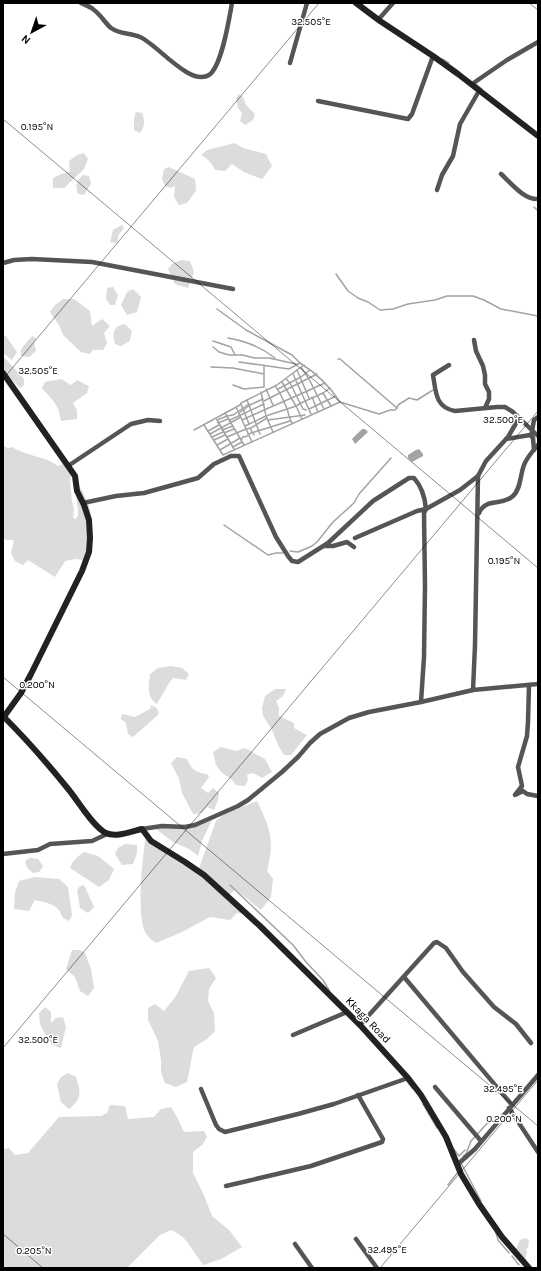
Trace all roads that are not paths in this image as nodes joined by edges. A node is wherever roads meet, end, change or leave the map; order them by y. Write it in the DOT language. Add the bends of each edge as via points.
graph roads {
  1 [pos="81,3"];
  2 [pos="232,3"];
  3 [pos="307,3"];
  4 [pos="356,3"];
  5 [pos="393,3"];
  6 [pos="378,20"];
  7 [pos="538,42"];
  8 [pos="433,56"];
  9 [pos="290,63"];
  10 [pos="472,84"];
  11 [pos="479,91"];
  12 [pos="318,101"];
  13 [pos="538,136"];
  14 [pos="501,174"];
  15 [pos="437,190"];
  16 [pos="538,199"];
  17 [pos="3,263"];
  18 [pos="233,289"];
  19 [pos="474,340"];
  20 [pos="449,365"];
  21 [pos="3,373"];
  22 [pos="485,408"];
  23 [pos="538,417"];
  24 [pos="519,418"];
  25 [pos="160,421"];
  26 [pos="531,430"];
  27 [pos="538,436"];
  28 [pos="532,437"];
  29 [pos="506,439"];
  30 [pos="538,445"];
  31 [pos="534,450"];
  32 [pos="68,466"];
  33 [pos="478,476"];
  34 [pos="83,502"];
  35 [pos="426,509"];
  36 [pos="478,515"];
  37 [pos="355,538"];
  38 [pos="323,546"];
  39 [pos="354,547"];
  40 [pos="538,684"];
  41 [pos="529,685"];
  42 [pos="473,690"];
  43 [pos="421,702"];
  44 [pos="3,717"];
  45 [pos="538,796"];
  46 [pos="142,829"];
  47 [pos="107,834"];
  48 [pos="3,854"];
  49 [pos="404,977"];
  50 [pos="347,1012"];
  51 [pos="360,1025"];
  52 [pos="293,1035"];
  53 [pos="531,1043"];
  54 [pos="538,1075"];
  55 [pos="408,1078"];
  56 [pos="435,1087"];
  57 [pos="201,1089"];
  58 [pos="358,1095"];
  59 [pos="510,1107"];
  60 [pos="481,1141"];
  61 [pos="538,1152"];
  62 [pos="458,1164"];
  63 [pos="226,1186"];
  64 [pos="356,1239"];
  65 [pos="295,1244"];
  66 [pos="312,1268"];
  67 [pos="377,1268"];
  68 [pos="529,1268"];
  1 -- 2 [label="street" via="94,10 110,27 140,36 181,69 202,78 213,71 220,57"];
  3 -- 9 [label="street"];
  4 -- 6 [label="street"];
  5 -- 6 [label="street"];
  6 -- 8 [label="street"];
  7 -- 10 [label="street"];
  8 -- 10 [label="street"];
  8 -- 12 [label="street" via="408,119"];
  10 -- 11 [label="street"];
  11 -- 13 [label="street"];
  11 -- 15 [label="street" via="460,124 453,156"];
  14 -- 16 [label="street" via="525,196"];
  17 -- 18 [label="street" via="32,259 92,262"];
  19 -- 22 [label="street" via="489,392"];
  20 -- 22 [label="street" via="433,375 441,405 455,411"];
  21 -- 32 [label="street"];
  22 -- 24 [label="street" via="505,408"];
  23 -- 26 [label="street" via="534,420"];
  24 -- 26 [label="street"];
  24 -- 29 [label="street"];
  25 -- 32 [label="street" via="148,420 131,424"];
  26 -- 27 [label="street"];
  26 -- 28 [label="street"];
  28 -- 29 [label="street" via="530,435"];
  28 -- 31 [label="street"];
  29 -- 33 [label="street" via="486,462"];
  30 -- 31 [label="street"];
  31 -- 36 [label="street" via="524,464 519,488 514,495 502,502 486,504"];
  32 -- 34 [label="street" via="75,476 77,491"];
  33 -- 35 [label="street" via="460,490"];
  33 -- 36 [label="street"];
  34 -- 38 [label="street" via="144,493 198,478 209,468 231,456 239,456 276,537 292,561 298,562"];
  34 -- 44 [label="street" via="89,520 89,552 31,674"];
  35 -- 37 [label="street"];
  35 -- 38 [label="street" via="420,484 414,478 409,478 373,501"];
  35 -- 43 [label="street"];
  36 -- 42 [label="street"];
  38 -- 39 [label="street" via="347,542"];
  40 -- 41 [label="street"];
  41 -- 42 [label="street"];
  41 -- 45 [label="street" via="527,736 518,767 522,786 515,795 523,791"];
  42 -- 43 [label="street"];
  43 -- 46 [label="street" via="367,712 329,728 310,743 282,772 238,806 195,825"];
  44 -- 47 [label="street" via="45,760 96,824"];
  46 -- 47 [label="street" via="115,835"];
  46 -- 50 [label="street, Kkaga Road" via="151,841 204,875 221,890"];
  47 -- 48 [label="street" via="92,841 50,844 38,850"];
  49 -- 51 [label="street"];
  49 -- 53 [label="street" via="434,943 441,944 494,1007 516,1024"];
  49 -- 59 [label="street"];
  50 -- 51 [label="street, Kkaga Road"];
  50 -- 52 [label="street"];
  51 -- 55 [label="street, Kkaga Road"];
  54 -- 59 [label="street"];
  55 -- 58 [label="street"];
  55 -- 62 [label="street, Kkaga Road" via="446,1137"];
  56 -- 60 [label="street"];
  57 -- 58 [label="street" via="216,1125 225,1132 334,1104"];
  58 -- 63 [label="street" via="383,1139 382,1142 311,1166"];
  59 -- 60 [label="street"];
  59 -- 61 [label="street"];
  60 -- 62 [label="street"];
  62 -- 68 [label="street, Kkaga Road" via="461,1174 502,1237"];
  64 -- 67 [label="street"];
  65 -- 66 [label="street"];
}
